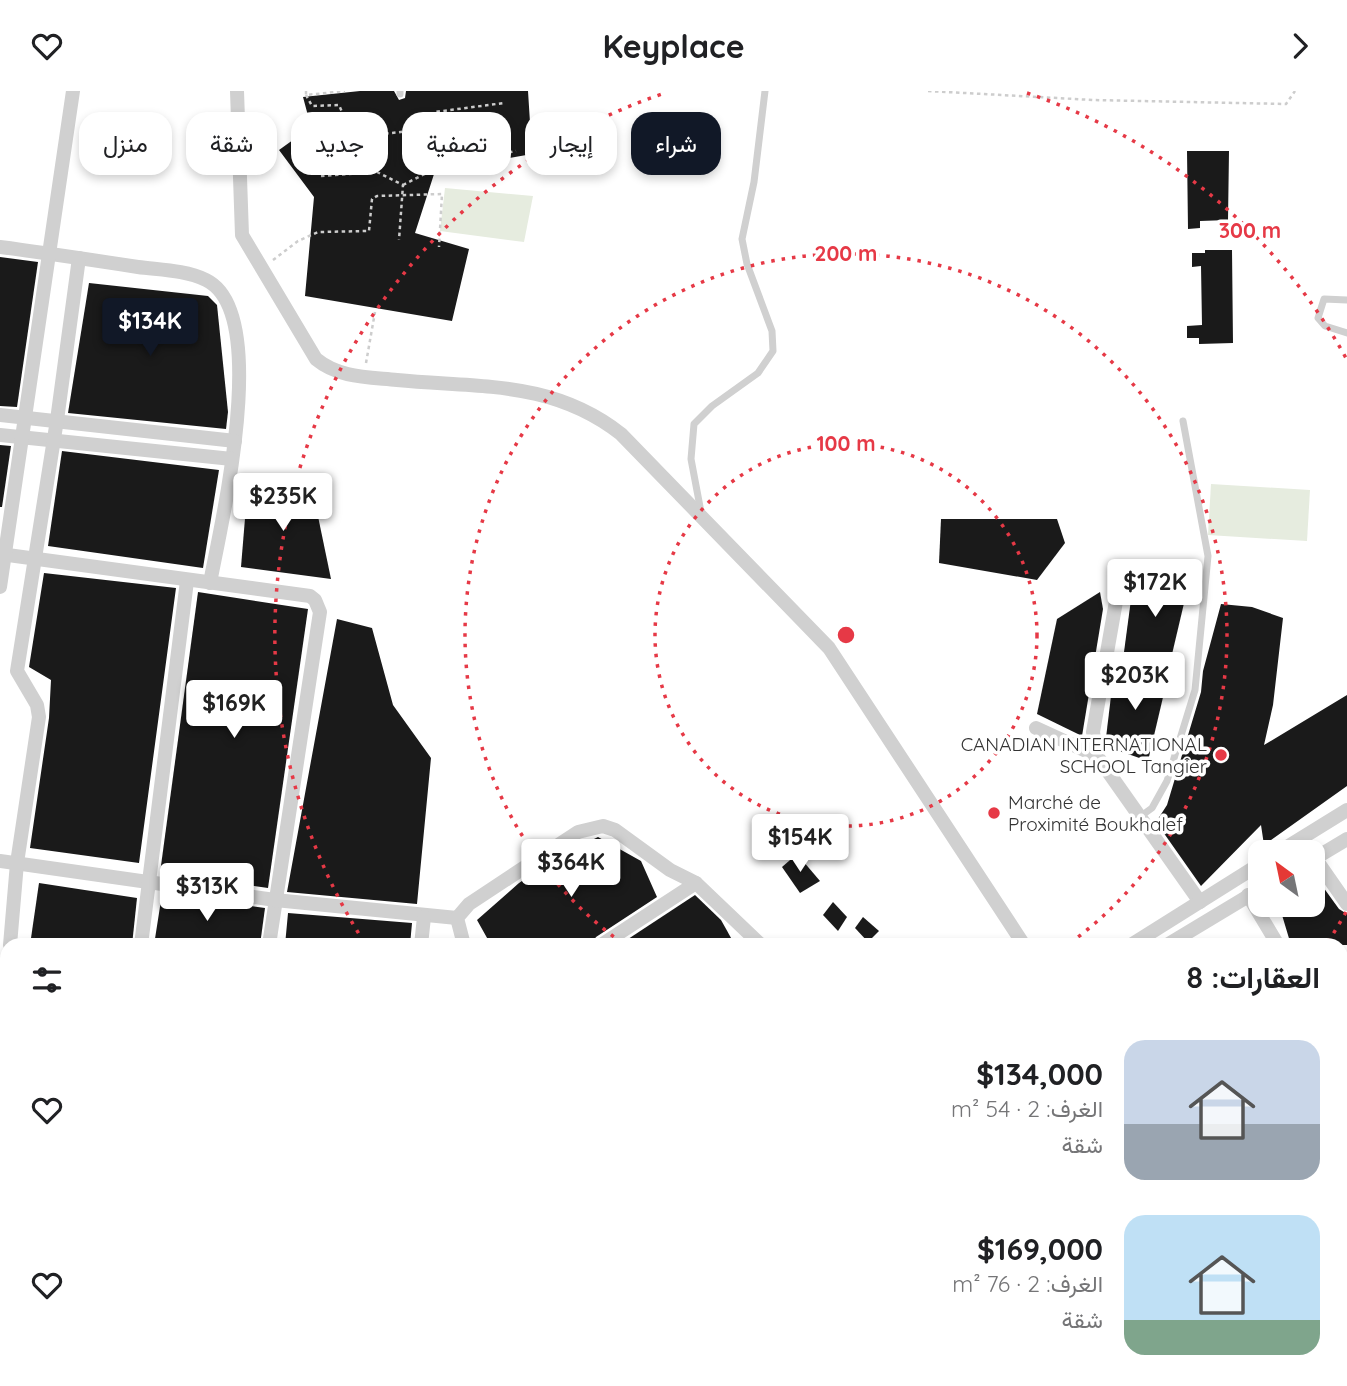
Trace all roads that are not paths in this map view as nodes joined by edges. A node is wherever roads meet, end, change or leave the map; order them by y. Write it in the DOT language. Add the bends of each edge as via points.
graph roads {
  1 [pos="73,91"];
  2 [pos="237,91"];
  3 [pos="765,91"];
  4 [pos="0,247"];
  5 [pos="50,253"];
  6 [pos="79,258"];
  7 [pos="1347,300"];
  8 [pos="1347,333"];
  9 [pos="0,415"];
  10 [pos="27,419"];
  11 [pos="57,420"];
  12 [pos="1183,421"];
  13 [pos="0,435"];
  14 [pos="23,439"];
  15 [pos="54,440"];
  16 [pos="235,441"];
  17 [pos="232,460"];
  18 [pos="701,515"];
  19 [pos="3,554"];
  20 [pos="34,558"];
  21 [pos="187,581"];
  22 [pos="210,583"];
  23 [pos="0,587"];
  24 [pos="1118,590"];
  25 [pos="1036,728"];
  26 [pos="1097,755"];
  27 [pos="1347,810"];
  28 [pos="1142,816"];
  29 [pos="1347,839"];
  30 [pos="1298,840"];
  31 [pos="1325,852"];
  32 [pos="0,861"];
  33 [pos="17,863"];
  34 [pos="1248,871"];
  35 [pos="1325,874"];
  36 [pos="150,882"];
  37 [pos="696,883"];
  38 [pos="1248,896"];
  39 [pos="275,900"];
  40 [pos="1199,902"];
  41 [pos="1347,904"];
  42 [pos="424,917"];
  43 [pos="1265,917"];
  44 [pos="457,918"];
  45 [pos="11,938"];
  46 [pos="142,938"];
  47 [pos="270,938"];
  48 [pos="422,938"];
  49 [pos="462,938"];
  50 [pos="612,938"];
  51 [pos="754,938"];
  52 [pos="1019,938"];
  53 [pos="1141,938"];
  54 [pos="1178,938"];
  55 [pos="1275,938"];
  1 -- 5 [label="street"];
  2 -- 18 [label="street" via="242,235 316,359 333,371 363,377 510,389 571,403 594,413 621,434"];
  3 -- 18 [label="lane" via="742,240 772,331 772,351 758,373 694,424 691,459"];
  4 -- 5 [label="street"];
  5 -- 6 [label="street"];
  5 -- 10 [label="street"];
  6 -- 11 [label="street"];
  6 -- 16 [label="street" via="182,272 217,287 234,321 238,348"];
  7 -- 8 [label="lane" via="1324,299 1318,318 1325,326"];
  9 -- 10 [label="street"];
  10 -- 11 [label="street"];
  10 -- 14 [label="street"];
  11 -- 15 [label="street"];
  11 -- 16 [label="street"];
  12 -- 28 [label="lane" via="1208,556 1195,690 1167,781"];
  13 -- 14 [label="street"];
  14 -- 15 [label="street"];
  14 -- 19 [label="street"];
  15 -- 17 [label="street"];
  15 -- 20 [label="street"];
  16 -- 17 [label="street"];
  17 -- 22 [label="street"];
  18 -- 52 [label="street" via="829,648"];
  19 -- 20 [label="street"];
  19 -- 23 [label="street"];
  20 -- 21 [label="street"];
  20 -- 33 [label="street" via="17,671 39,717"];
  21 -- 22 [label="street"];
  21 -- 36 [label="street"];
  22 -- 39 [label="street" via="310,596 318,605"];
  24 -- 26 [label="street" via="1093,732"];
  25 -- 26 [label="street"];
  26 -- 28 [label="street"];
  27 -- 30 [label="street"];
  28 -- 40 [label="street"];
  29 -- 31 [label="street"];
  32 -- 33 [label="street"];
  33 -- 36 [label="street"];
  33 -- 45 [label="street"];
  34 -- 40 [label="street"];
  35 -- 41 [label="street"];
  36 -- 39 [label="street"];
  36 -- 46 [label="street"];
  37 -- 44 [label="street" via="603,826 553,846 482,894"];
  37 -- 50 [label="street"];
  37 -- 51 [label="street"];
  38 -- 54 [label="street"];
  39 -- 42 [label="street"];
  39 -- 47 [label="street"];
  40 -- 53 [label="street"];
  42 -- 44 [label="street"];
  42 -- 48 [label="street"];
  43 -- 55 [label="street"];
  44 -- 49 [label="street"];
}
